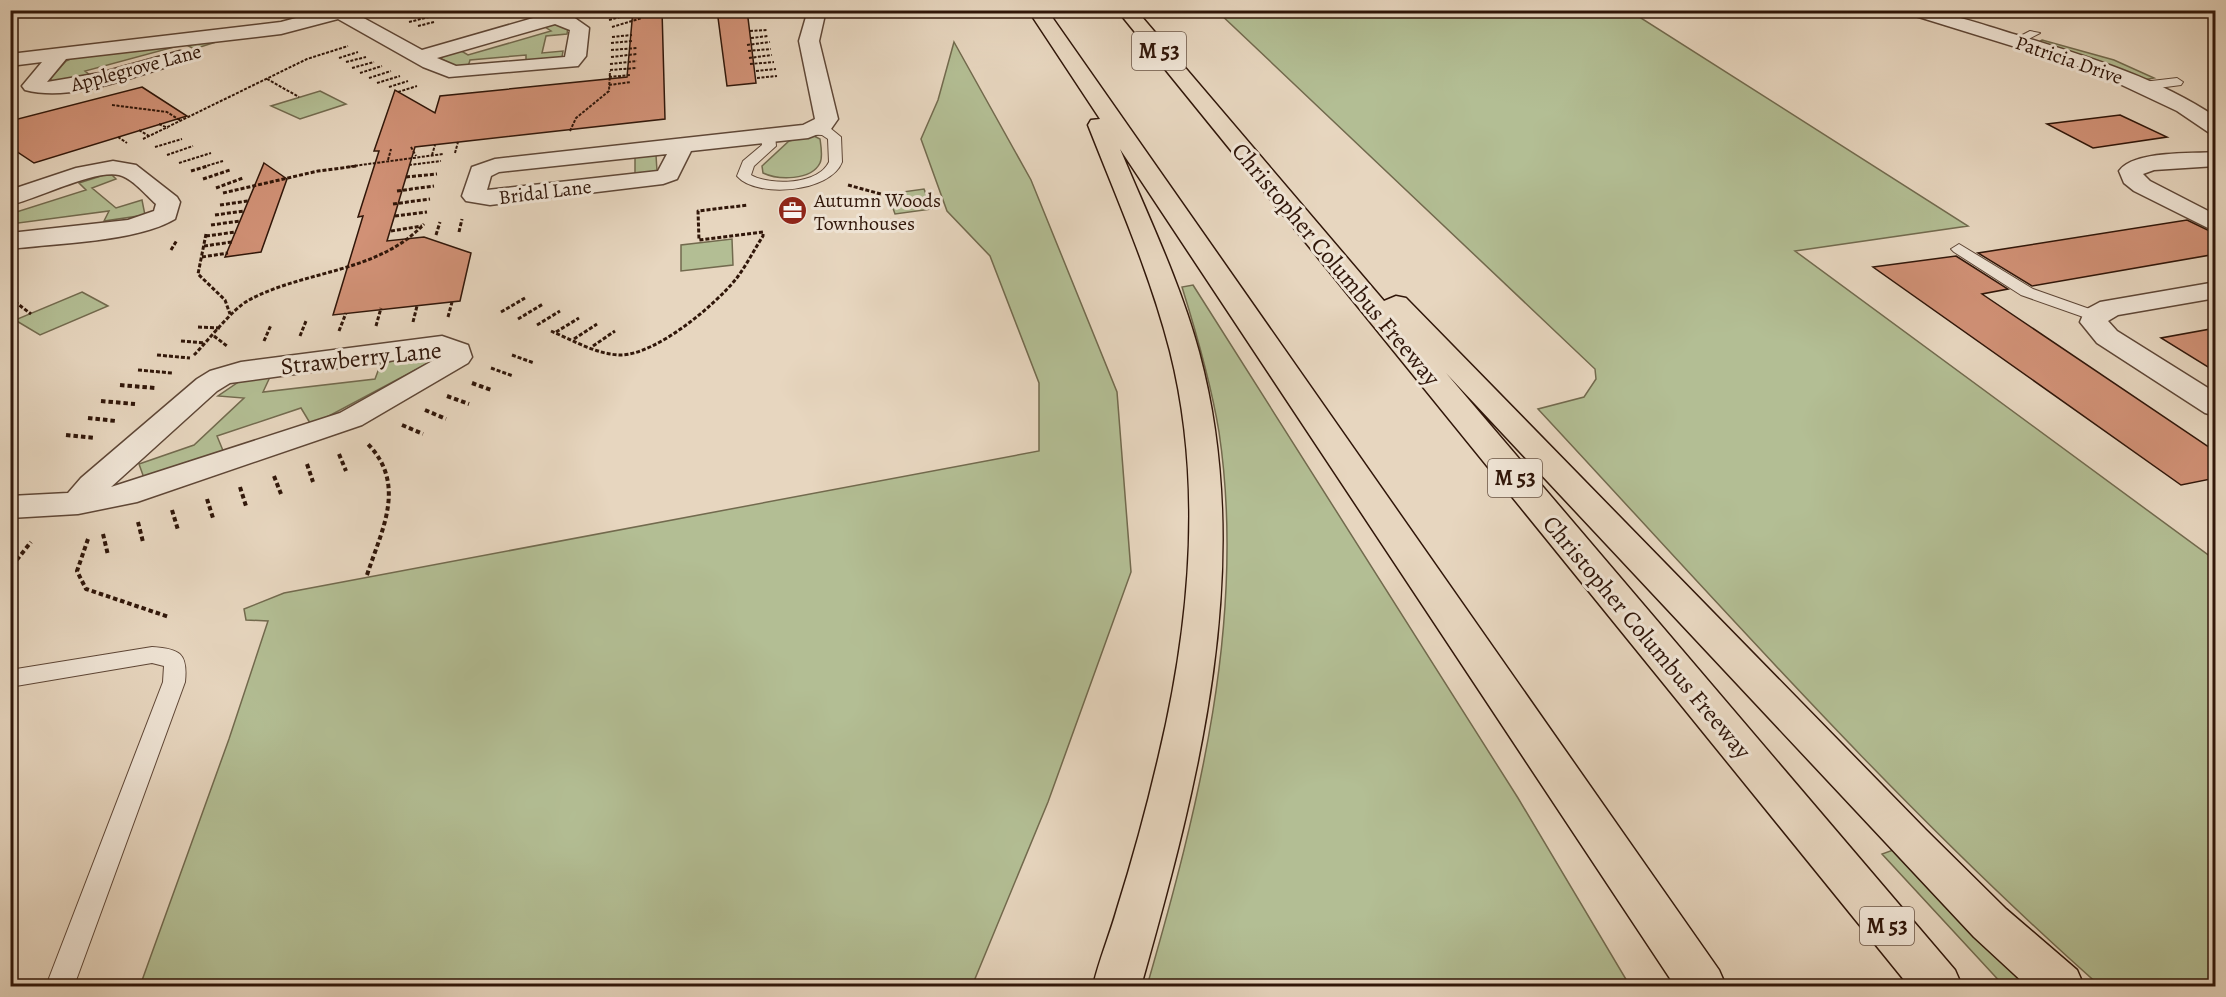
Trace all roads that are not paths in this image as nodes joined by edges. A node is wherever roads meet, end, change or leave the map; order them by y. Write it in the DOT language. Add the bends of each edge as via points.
graph roads {
  1 [pos="817,10"];
  2 [pos="1037,10"];
  3 [pos="1126,10"];
  4 [pos="1915,10"];
  5 [pos="1959,10"];
  6 [pos="337,12"];
  7 [pos="236,37"];
  8 [pos="2026,37"];
  9 [pos="60,54"];
  10 [pos="420,57"];
  11 [pos="10,60"];
  12 [pos="1077,69"];
  13 [pos="2177,82"];
  14 [pos="2144,86"];
  15 [pos="1192,91"];
  16 [pos="2201,94"];
  17 [pos="2216,127"];
  18 [pos="830,128"];
  19 [pos="768,135"];
  20 [pos="681,145"];
  21 [pos="2216,159"];
  22 [pos="10,198"];
  23 [pos="2216,225"];
  24 [pos="10,241"];
  25 [pos="1959,249"];
  26 [pos="2216,290"];
  27 [pos="2095,316"];
  28 [pos="2216,407"];
  29 [pos="78,503"];
  30 [pos="10,507"];
  31 [pos="10,679"];
  32 [pos="60,987"];
  33 [pos="1117,987"];
  34 [pos="1702,987"];
  35 [pos="1938,987"];
  36 [pos="2060,987"];
  1 -- 18 [label="street" via="809,41"];
  2 -- 12 [label="highway"];
  3 -- 15 [label="highway, Christopher Columbus Freeway / M 53"];
  4 -- 8 [label="street, Patricia Drive"];
  5 -- 8 [label="street, Patricia Drive"];
  6 -- 7 [label="street, Applegrove Lane"];
  6 -- 10 [label="street"];
  7 -- 9 [label="street, Applegrove Lane"];
  7 -- 9 [label="street, Applegrove Lane" via="68,87 44,90 32,86"];
  8 -- 13 [label="street, Patricia Drive" via="2120,58"];
  8 -- 14 [label="street, Patricia Drive"];
  9 -- 11 [label="street, Applegrove Lane"];
  10 -- 10 [label="street" via="456,72 563,64 576,56 580,28 554,18"];
  12 -- 33 [label="highway" via="1162,284 1185,354 1207,509 1203,609 1185,732 1151,874"];
  12 -- 34 [label="highway"];
  13 -- 14 [label="lane"];
  13 -- 16 [label="street, Patricia Drive"];
  14 -- 17 [label="street, Patricia Drive"];
  15 -- 35 [label="highway, Christopher Columbus Freeway / M 53"];
  15 -- 36 [label="highway" via="1911,843"];
  18 -- 19 [label="street, Bridal Lane"];
  18 -- 19 [label="lane" via="836,161 833,169 823,177 785,186 749,181 744,176 748,164 769,146"];
  19 -- 20 [label="street, Bridal Lane"];
  20 -- 20 [label="street, Bridal Lane" via="489,167 478,175 474,196 490,198 663,177 669,174"];
  21 -- 23 [label="street" via="2150,163 2131,171 2132,178 2142,186"];
  22 -- 24 [label="street" via="115,168 128,170 169,206 166,214 144,224"];
  25 -- 27 [label="lane" via="2027,292"];
  26 -- 27 [label="street" via="2110,308"];
  27 -- 28 [label="street" via="2098,330 2107,337"];
  29 -- 29 [label="street, Strawberry Lane" via="125,495 351,419 452,362 458,351 442,345 220,377 93,485"];
  29 -- 30 [label="street, Strawberry Lane"];
  31 -- 32 [label="lane" via="152,655 168,657 176,663 174,681"];
}
